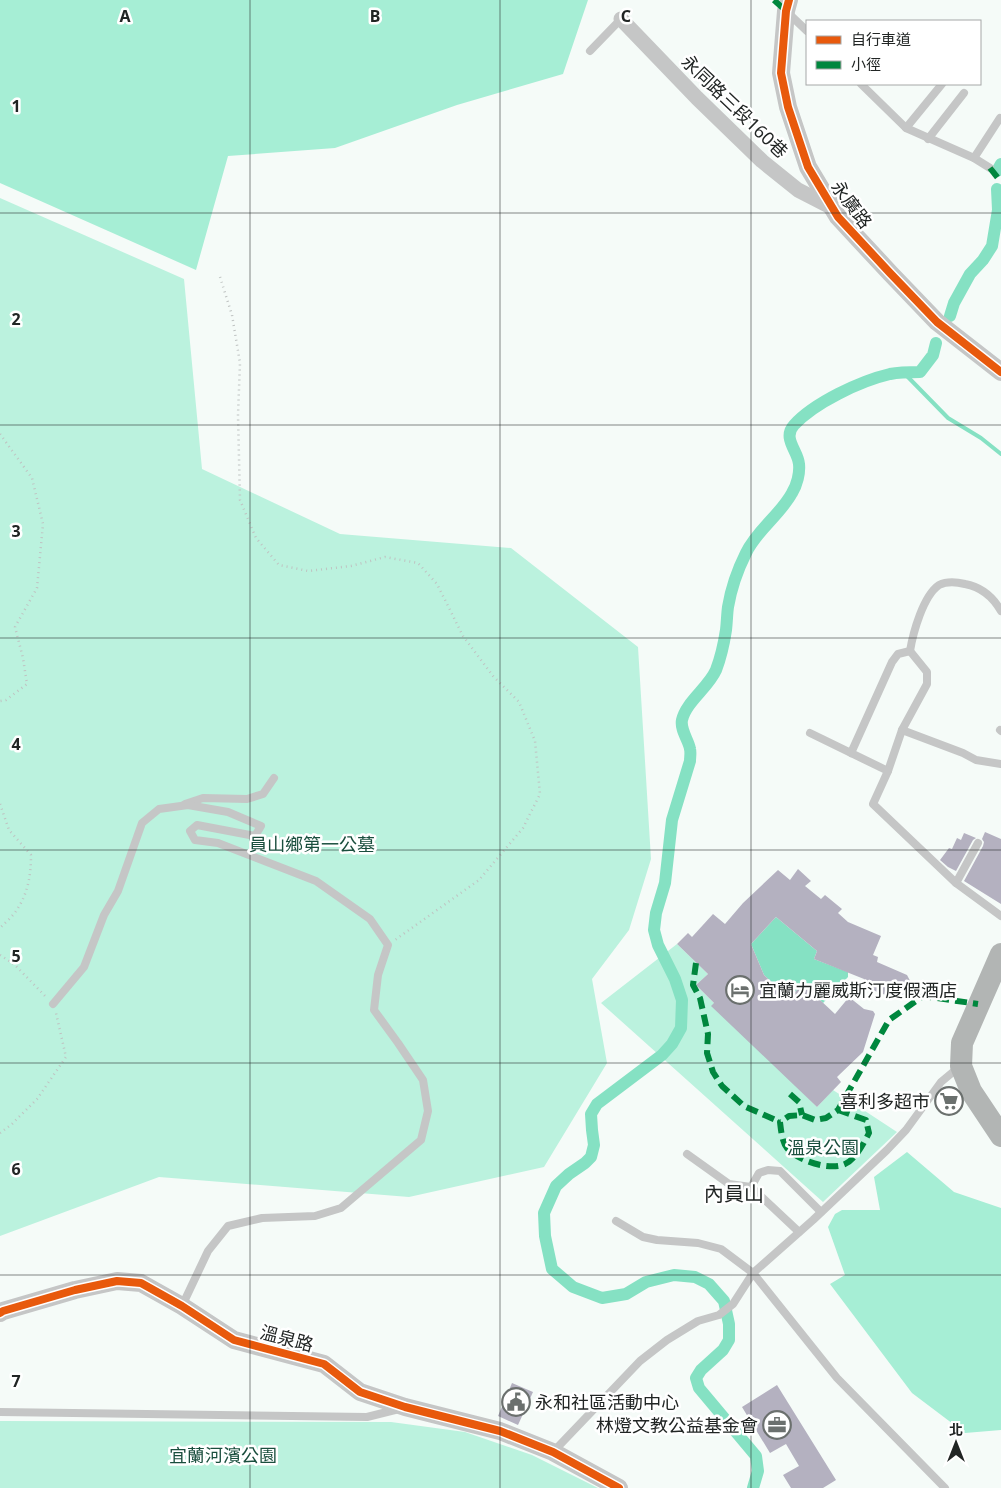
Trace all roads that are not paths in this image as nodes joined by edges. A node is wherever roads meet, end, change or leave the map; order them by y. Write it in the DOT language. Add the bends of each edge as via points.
graph roads {
  1 [pos="788,5"];
  2 [pos="621,19"];
  3 [pos="806,30"];
  4 [pos="590,51"];
  5 [pos="862,85"];
  6 [pos="941,85"];
  7 [pos="964,93"];
  8 [pos="1000,118"];
  9 [pos="906,128"];
  10 [pos="928,139"];
  11 [pos="974,158"];
  12 [pos="990,168"];
  13 [pos="833,208"];
  14 [pos="1001,372"];
  15 [pos="1001,611"];
  16 [pos="910,651"];
  17 [pos="902,730"];
  18 [pos="810,733"];
  19 [pos="851,753"];
  20 [pos="1001,764"];
  21 [pos="888,771"];
  22 [pos="274,778"];
  23 [pos="176,807"];
  24 [pos="978,843"];
  25 [pos="956,883"];
  26 [pos="1001,916"];
  27 [pos="1001,954"];
  28 [pos="53,1004"];
  29 [pos="961,1066"];
  30 [pos="1001,1136"];
  31 [pos="686,1154"];
  32 [pos="751,1187"];
  33 [pos="821,1212"];
  34 [pos="616,1221"];
  35 [pos="799,1232"];
  36 [pos="753,1272"];
  37 [pos="182,1306"];
  38 [pos="0,1313"];
  39 [pos="405,1407"];
  40 [pos="0,1412"];
  41 [pos="552,1452"];
  42 [pos="619,1488"];
  43 [pos="945,1488"];
  1 -- 3 [label="lane"];
  1 -- 13 [label="street, 永廣路" via="781,73 788,107 808,167"];
  2 -- 4 [label="lane"];
  2 -- 13 [label="street, 永同路三段160巷" via="762,160 798,190"];
  5 -- 9 [label="lane"];
  6 -- 9 [label="lane"];
  7 -- 10 [label="lane"];
  8 -- 11 [label="lane"];
  9 -- 10 [label="lane"];
  10 -- 11 [label="lane"];
  11 -- 12 [label="lane"];
  13 -- 14 [label="street, 永廣路" via="844,224 943,326"];
  15 -- 16 [label="lane" via="994,599 974,586 956,582 941,584 925,603"];
  16 -- 17 [label="lane" via="927,672 927,684"];
  16 -- 19 [label="lane" via="898,654 892,662"];
  17 -- 20 [label="lane" via="976,760"];
  17 -- 21 [label="lane"];
  18 -- 19 [label="lane"];
  19 -- 21 [label="lane"];
  21 -- 25 [label="lane" via="873,804"];
  22 -- 23 [label="lane" via="263,794 248,799 203,798"];
  23 -- 28 [label="lane" via="159,809 142,823 118,892 104,915 84,967"];
  23 -- 37 [label="lane" via="188,805 228,812 261,826 255,836 198,825 190,831 195,840 218,843 316,880 370,919 388,945 378,975 374,1010 423,1080 428,1111 422,1140 341,1208 315,1216 262,1218 228,1226 208,1251"];
  24 -- 25 [label="lane"];
  25 -- 26 [label="lane"];
  27 -- 29 [label="main road" via="962,1043"];
  29 -- 30 [label="main road" via="971,1090"];
  29 -- 33 [label="lane" via="941,1082 887,1150"];
  31 -- 32 [label="lane" via="729,1184"];
  32 -- 33 [label="lane" via="759,1173 780,1171"];
  32 -- 35 [label="lane"];
  33 -- 35 [label="lane"];
  34 -- 36 [label="lane" via="643,1237 721,1249"];
  35 -- 36 [label="lane"];
  36 -- 41 [label="lane" via="733,1304 719,1315 698,1321 640,1360"];
  36 -- 43 [label="lane" via="837,1378"];
  37 -- 38 [label="street, 溫泉路" via="141,1283 117,1281"];
  37 -- 39 [label="street, 溫泉路" via="234,1340 324,1364 360,1392"];
  39 -- 40 [label="lane" via="367,1417"];
  39 -- 41 [label="street, 溫泉路" via="500,1431"];
  41 -- 42 [label="street, 溫泉路"];
}
